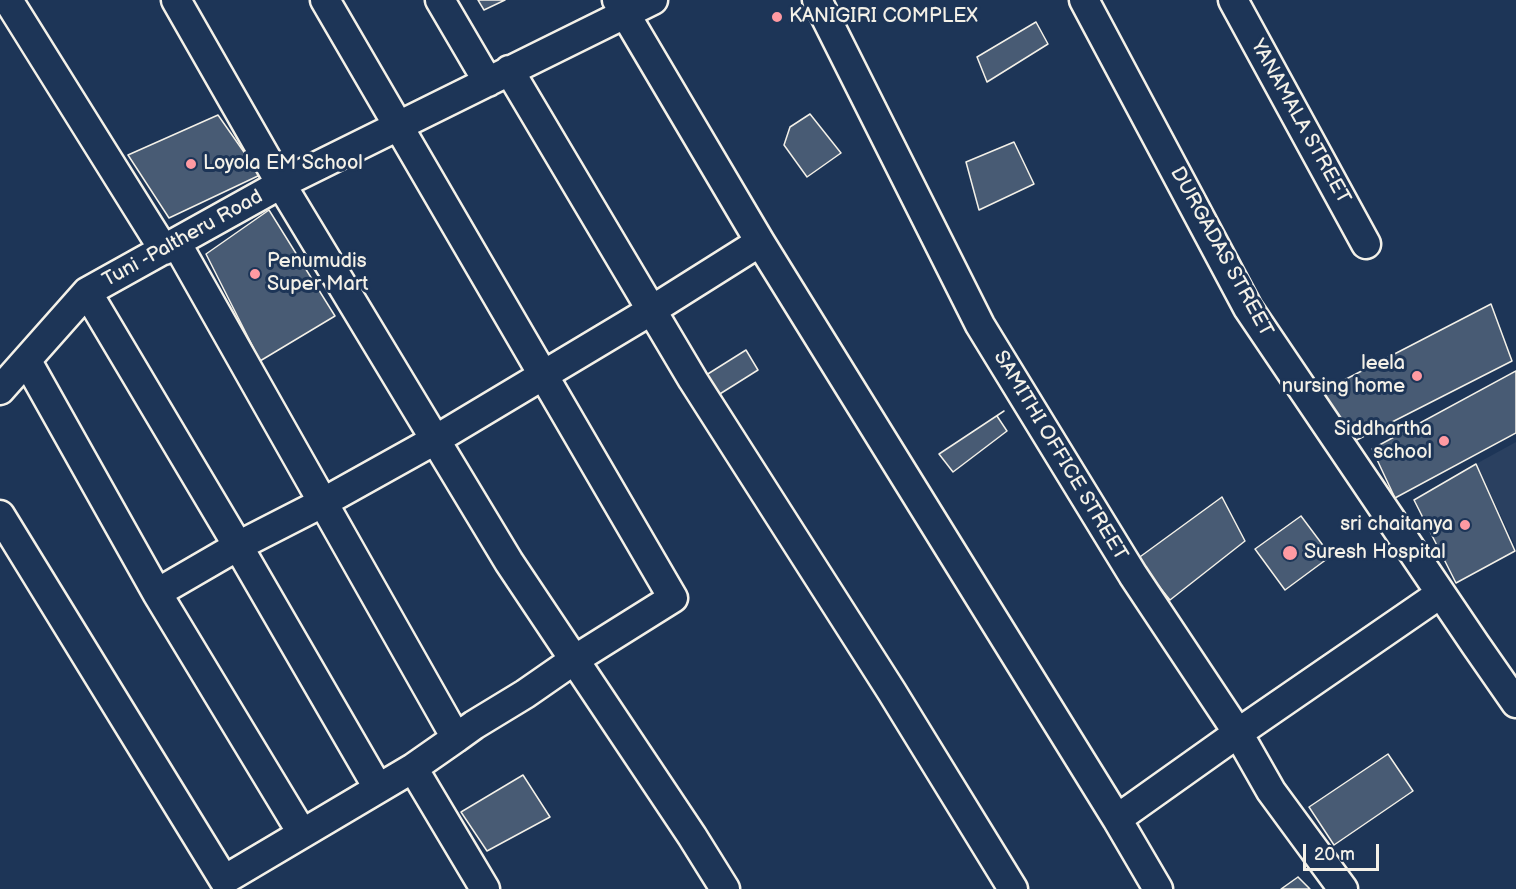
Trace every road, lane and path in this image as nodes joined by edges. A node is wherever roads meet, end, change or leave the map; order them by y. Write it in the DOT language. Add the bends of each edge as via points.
graph roads {
  1 [pos="8,0"];
  2 [pos="176,0"];
  3 [pos="325,0"];
  4 [pos="440,0"];
  5 [pos="653,0"];
  6 [pos="817,0"];
  7 [pos="1084,0"];
  8 [pos="1233,0"];
  9 [pos="620,7"];
  10 [pos="498,76"];
  11 [pos="399,126"];
  12 [pos="281,184"];
  13 [pos="760,242"];
  14 [pos="1366,244"];
  15 [pos="171,247"];
  16 [pos="87,292"];
  17 [pos="652,310"];
  18 [pos="27,361"];
  19 [pos="544,376"];
  20 [pos="0,390"];
  21 [pos="435,440"];
  22 [pos="322,503"];
  23 [pos="0,515"];
  24 [pos="238,546"];
  25 [pos="158,593"];
  26 [pos="1440,594"];
  27 [pos="574,660"];
  28 [pos="1516,703"];
  29 [pos="1238,733"];
  30 [pos="456,738"];
  31 [pos="412,768"];
  32 [pos="378,788"];
  33 [pos="1117,819"];
  34 [pos="302,833"];
  35 [pos="226,884"];
  36 [pos="485,889"];
  37 [pos="725,889"];
  38 [pos="1013,889"];
  39 [pos="1158,889"];
  40 [pos="1343,889"];
  1 -- 15 [label="street"];
  2 -- 12 [label="street"];
  3 -- 11 [label="street"];
  4 -- 10 [label="street"];
  5 -- 9 [label="street, Tuni -Paltheru Road"];
  6 -- 29 [label="street, SAMITHI OFFICE STREET" via="980,325 1133,575"];
  7 -- 26 [label="street, DURGADAS STREET" via="1248,308"];
  8 -- 14 [label="street, YANAMALA STREET"];
  9 -- 10 [label="street, Tuni -Paltheru Road"];
  9 -- 13 [label="street"];
  10 -- 11 [label="street, Tuni -Paltheru Road"];
  10 -- 17 [label="street"];
  11 -- 12 [label="street, Tuni -Paltheru Road"];
  11 -- 19 [label="street"];
  12 -- 15 [label="street, Tuni -Paltheru Road"];
  12 -- 21 [label="street"];
  13 -- 17 [label="street"];
  13 -- 33 [label="street"];
  15 -- 16 [label="street, Tuni -Paltheru Road"];
  15 -- 22 [label="street"];
  16 -- 18 [label="street, Tuni -Paltheru Road"];
  16 -- 24 [label="street"];
  17 -- 19 [label="street"];
  17 -- 38 [label="street"];
  18 -- 20 [label="street, Tuni -Paltheru Road"];
  18 -- 25 [label="street"];
  19 -- 21 [label="street"];
  19 -- 27 [label="street" via="674,598"];
  21 -- 22 [label="street"];
  21 -- 27 [label="street"];
  22 -- 24 [label="street"];
  22 -- 30 [label="street"];
  23 -- 35 [label="street"];
  24 -- 25 [label="street"];
  24 -- 32 [label="street"];
  25 -- 34 [label="street"];
  26 -- 28 [label="street, DURGADAS STREET"];
  26 -- 29 [label="street"];
  27 -- 30 [label="street"];
  27 -- 37 [label="street"];
  29 -- 33 [label="street"];
  29 -- 40 [label="street, SAMITHI OFFICE STREET" via="1271,791"];
  30 -- 31 [label="street"];
  31 -- 32 [label="street"];
  31 -- 36 [label="street"];
  32 -- 34 [label="street"];
  33 -- 39 [label="street"];
  34 -- 35 [label="street"];
}
